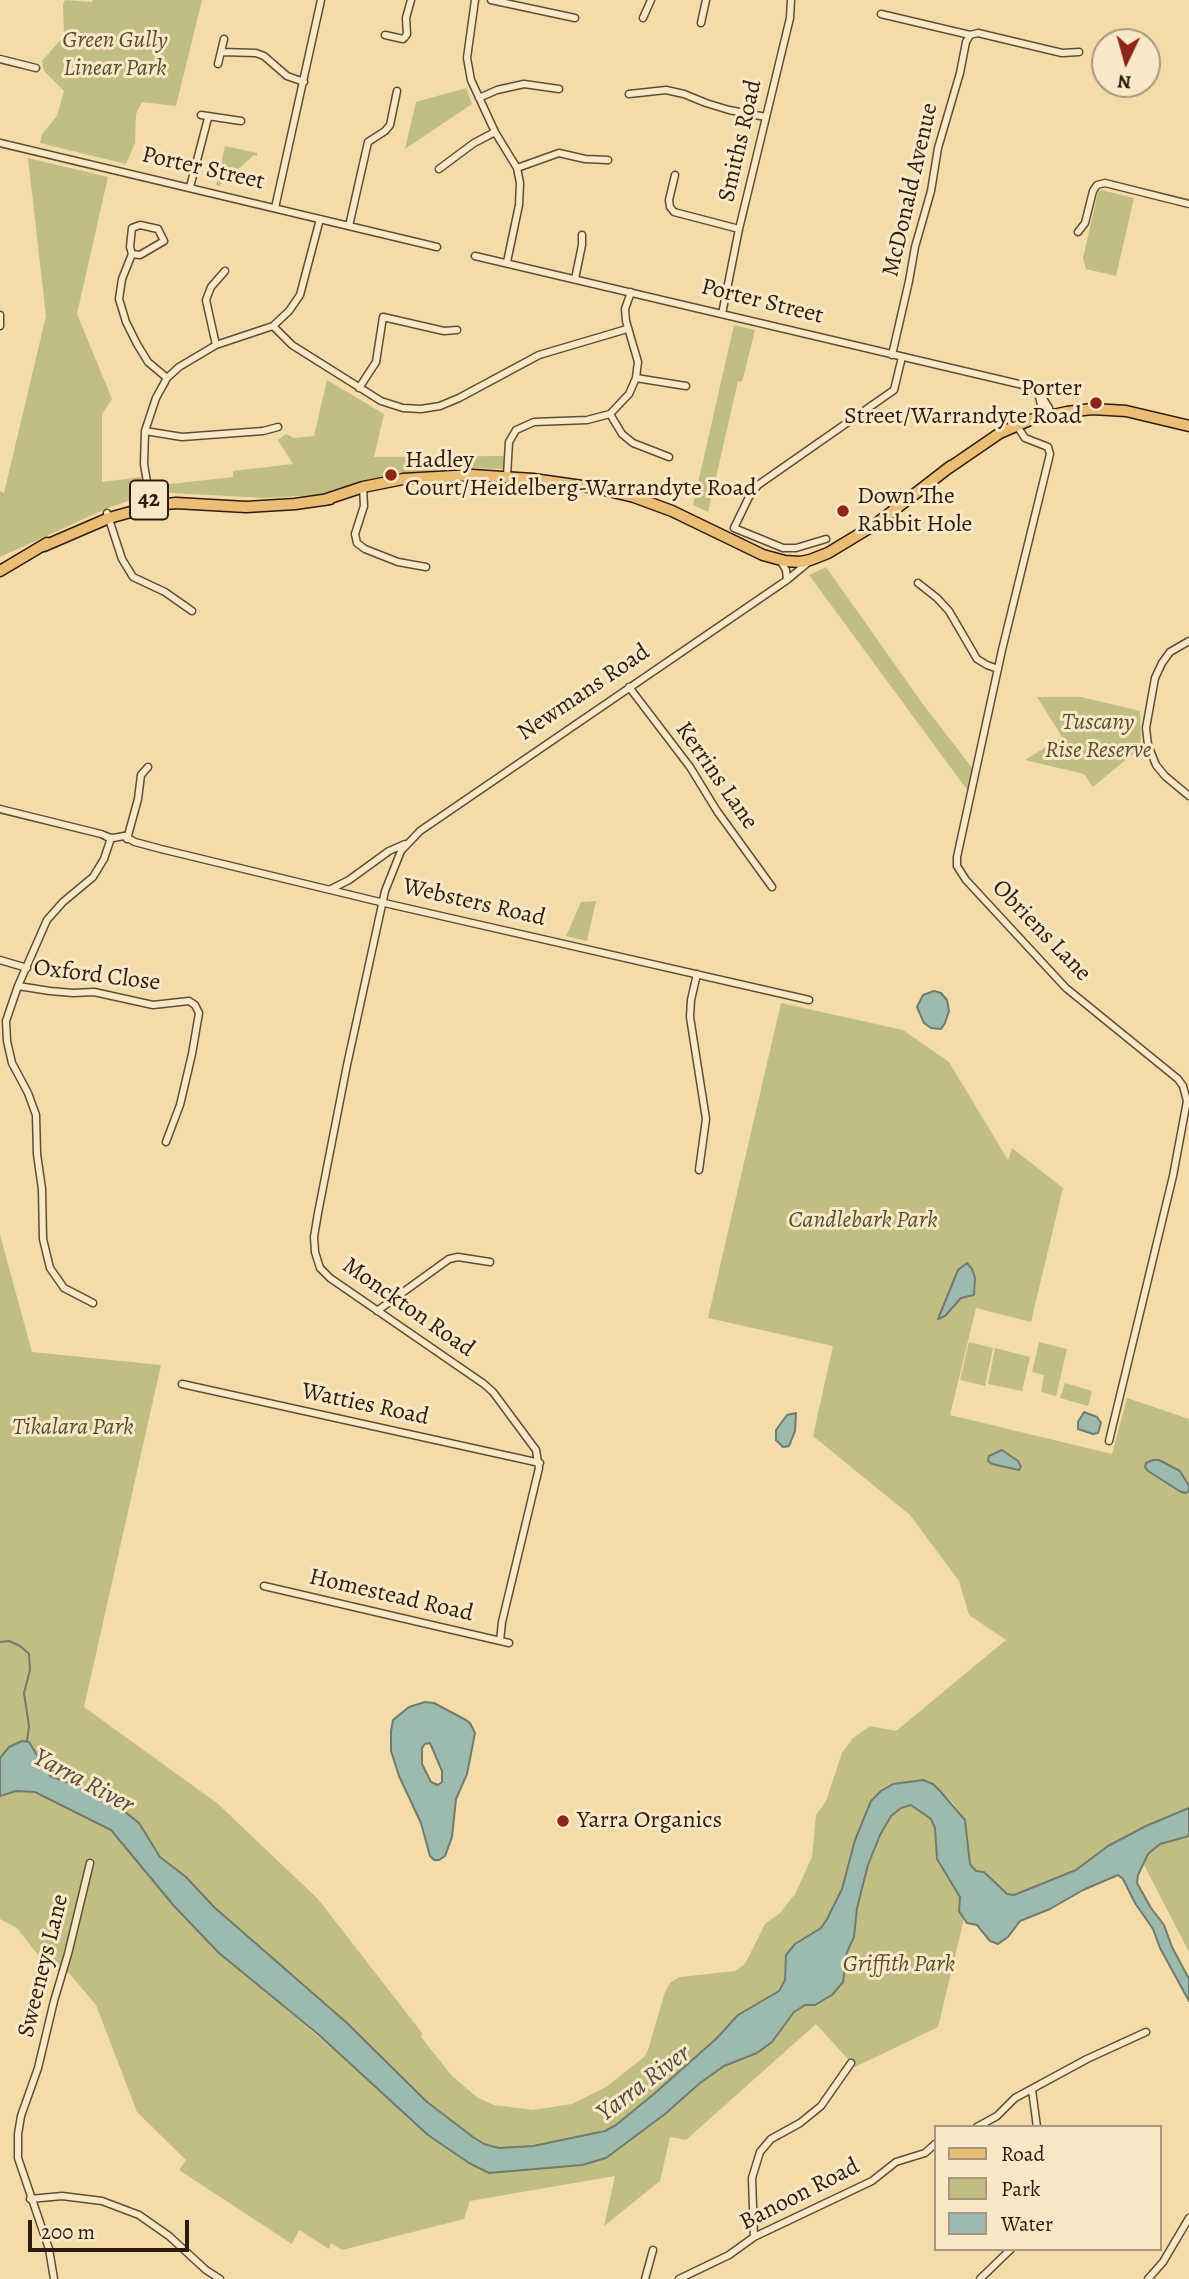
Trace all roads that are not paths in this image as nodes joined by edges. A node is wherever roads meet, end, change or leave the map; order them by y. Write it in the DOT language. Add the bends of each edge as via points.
graph roads {
  1 [pos="321,0"];
  2 [pos="411,0"];
  3 [pos="475,0"];
  4 [pos="491,0"];
  5 [pos="651,0"];
  6 [pos="706,0"];
  7 [pos="791,0"];
  8 [pos="881,14"];
  9 [pos="575,18"];
  10 [pos="643,18"];
  11 [pos="701,23"];
  12 [pos="970,34"];
  13 [pos="385,35"];
  14 [pos="224,39"];
  15 [pos="1079,51"];
  16 [pos="221,52"];
  17 [pos="0,59"];
  18 [pos="218,64"];
  19 [pos="36,68"];
  20 [pos="304,82"];
  21 [pos="559,89"];
  22 [pos="397,91"];
  23 [pos="629,94"];
  24 [pos="478,98"];
  25 [pos="766,117"];
  26 [pos="241,121"];
  27 [pos="495,132"];
  28 [pos="0,143"];
  29 [pos="608,160"];
  30 [pos="517,167"];
  31 [pos="439,169"];
  32 [pos="675,174"];
  33 [pos="190,187"];
  34 [pos="1189,204"];
  35 [pos="275,208"];
  36 [pos="320,219"];
  37 [pos="349,226"];
  38 [pos="739,229"];
  39 [pos="1078,232"];
  40 [pos="582,235"];
  41 [pos="436,247"];
  42 [pos="132,254"];
  43 [pos="475,256"];
  44 [pos="506,262"];
  45 [pos="225,271"];
  46 [pos="575,279"];
  47 [pos="631,292"];
  48 [pos="720,314"];
  49 [pos="0,315"];
  50 [pos="0,326"];
  51 [pos="273,327"];
  52 [pos="627,329"];
  53 [pos="457,330"];
  54 [pos="216,345"];
  55 [pos="892,355"];
  56 [pos="902,357"];
  57 [pos="167,378"];
  58 [pos="636,378"];
  59 [pos="686,386"];
  60 [pos="359,388"];
  61 [pos="610,414"];
  62 [pos="1048,417"];
  63 [pos="1189,426"];
  64 [pos="278,427"];
  65 [pos="1018,428"];
  66 [pos="145,431"];
  67 [pos="669,457"];
  68 [pos="508,476"];
  69 [pos="363,490"];
  70 [pos="150,503"];
  71 [pos="108,515"];
  72 [pos="826,539"];
  73 [pos="740,543"];
  74 [pos="811,558"];
  75 [pos="780,560"];
  76 [pos="426,567"];
  77 [pos="3,568"];
  78 [pos="787,580"];
  79 [pos="918,583"];
  80 [pos="192,611"];
  81 [pos="1189,641"];
  82 [pos="998,669"];
  83 [pos="629,687"];
  84 [pos="148,767"];
  85 [pos="1189,796"];
  86 [pos="0,809"];
  87 [pos="109,838"];
  88 [pos="129,839"];
  89 [pos="406,844"];
  90 [pos="343,883"];
  91 [pos="772,887"];
  92 [pos="329,890"];
  93 [pos="347,894"];
  94 [pos="383,902"];
  95 [pos="0,960"];
  96 [pos="27,968"];
  97 [pos="696,974"];
  98 [pos="18,986"];
  99 [pos="809,1000"];
  100 [pos="166,1142"];
  101 [pos="699,1170"];
  102 [pos="490,1262"];
  103 [pos="93,1303"];
  104 [pos="377,1311"];
  105 [pos="181,1384"];
  106 [pos="1109,1441"];
  107 [pos="540,1463"];
  108 [pos="264,1586"];
  109 [pos="500,1640"];
  110 [pos="509,1643"];
  111 [pos="90,1863"];
  112 [pos="1146,2032"];
  113 [pos="851,2063"];
  114 [pos="1032,2090"];
  115 [pos="980,2125"];
  116 [pos="1037,2125"];
  117 [pos="934,2145"];
  118 [pos="30,2199"];
  119 [pos="1189,2218"];
  120 [pos="754,2237"];
  121 [pos="653,2250"];
  122 [pos="1010,2251"];
  123 [pos="54,2279"];
  124 [pos="220,2279"];
  125 [pos="645,2279"];
  126 [pos="679,2279"];
  127 [pos="980,2279"];
  128 [pos="1147,2279"];
  1 -- 20 [label="street"];
  2 -- 13 [label="street" via="405,37"];
  3 -- 24 [label="street" via="467,58"];
  4 -- 9 [label="street"];
  5 -- 10 [label="street"];
  6 -- 11 [label="street"];
  7 -- 25 [label="street, Smiths Road"];
  8 -- 12 [label="street"];
  12 -- 15 [label="street" via="1062,53"];
  12 -- 55 [label="street, McDonald Avenue" via="938,148"];
  14 -- 16 [label="street"];
  16 -- 18 [label="street"];
  16 -- 20 [label="street" via="264,56 287,76"];
  17 -- 19 [label="street"];
  20 -- 35 [label="street"];
  21 -- 24 [label="street" via="524,84"];
  22 -- 37 [label="street" via="390,125 368,142"];
  23 -- 25 [label="street" via="666,90"];
  24 -- 27 [label="street"];
  25 -- 38 [label="street, Smiths Road"];
  26 -- 33 [label="street" via="205,117"];
  27 -- 30 [label="street"];
  27 -- 31 [label="street"];
  28 -- 33 [label="street, Porter Street"];
  29 -- 30 [label="street" via="559,153"];
  30 -- 44 [label="street" via="519,205"];
  32 -- 38 [label="street" via="670,200 674,212"];
  33 -- 35 [label="street, Porter Street"];
  34 -- 39 [label="street" via="1105,183 1097,185"];
  35 -- 36 [label="street, Porter Street"];
  36 -- 37 [label="street, Porter Street"];
  36 -- 51 [label="street" via="300,295"];
  37 -- 41 [label="street, Porter Street"];
  38 -- 48 [label="street, Smiths Road"];
  40 -- 46 [label="street"];
  42 -- 42 [label="street" via="132,228 158,229 164,241 140,255"];
  42 -- 57 [label="street" via="119,299 136,344"];
  43 -- 44 [label="street, Porter Street"];
  44 -- 46 [label="street, Porter Street"];
  45 -- 54 [label="street" via="206,300"];
  46 -- 47 [label="street, Porter Street"];
  47 -- 48 [label="street, Porter Street"];
  47 -- 52 [label="street" via="625,309"];
  48 -- 55 [label="street, Porter Street"];
  49 -- 50 [label="street"];
  51 -- 54 [label="street"];
  51 -- 60 [label="street" via="292,345"];
  52 -- 58 [label="street" via="638,362"];
  52 -- 60 [label="street" via="539,355 440,406 403,408"];
  53 -- 60 [label="street" via="383,317 376,362"];
  54 -- 57 [label="street"];
  55 -- 56 [label="street, Porter Street"];
  56 -- 62 [label="street, Porter Street" via="1023,385 1049,408"];
  56 -- 72 [label="street" via="894,390 758,485 734,528 783,548"];
  57 -- 66 [label="street"];
  58 -- 59 [label="street"];
  58 -- 61 [label="street" via="629,394"];
  61 -- 67 [label="street" via="633,443"];
  61 -- 68 [label="street" via="587,420 534,422 516,430 509,442"];
  62 -- 63 [label="main road, 42" via="1105,410"];
  62 -- 65 [label="main road, Newmans Road / 42"];
  64 -- 66 [label="street" via="182,437"];
  65 -- 74 [label="main road, Newmans Road / 42" via="986,441"];
  65 -- 82 [label="street, Obriens Lane" via="1025,438 1048,447 1050,454"];
  66 -- 70 [label="street"];
  68 -- 69 [label="main road, 42" via="394,480"];
  68 -- 73 [label="main road, 42" via="634,497"];
  69 -- 70 [label="main road, 42" via="324,500 264,506 192,499"];
  69 -- 76 [label="street" via="357,544 398,562"];
  70 -- 71 [label="main road, 42"];
  71 -- 77 [label="main road, 42"];
  71 -- 80 [label="street" via="133,577"];
  73 -- 74 [label="main road, 42"];
  73 -- 75 [label="main road, 42"];
  74 -- 75 [label="main road, 42"];
  74 -- 78 [label="street, Newmans Road"];
  75 -- 78 [label="street"];
  78 -- 83 [label="street, Newmans Road"];
  79 -- 82 [label="street" via="949,611 977,659"];
  81 -- 85 [label="street" via="1171,652 1155,678 1146,736 1153,759 1165,776"];
  82 -- 106 [label="street, Obriens Lane" via="957,857 960,873 1066,988 1174,1074 1186,1095 1173,1176"];
  83 -- 89 [label="street, Newmans Road"];
  83 -- 91 [label="street, Kerrins Lane"];
  84 -- 88 [label="street" via="140,779"];
  86 -- 87 [label="street, Websters Road"];
  87 -- 88 [label="street, Websters Road"];
  87 -- 96 [label="street" via="93,877 47,920"];
  88 -- 92 [label="street, Websters Road"];
  89 -- 90 [label="street, Newmans Road"];
  89 -- 94 [label="street, Newmans Road"];
  90 -- 92 [label="street, Newmans Road"];
  90 -- 93 [label="street"];
  92 -- 93 [label="street, Websters Road"];
  93 -- 94 [label="street, Websters Road"];
  94 -- 97 [label="street, Websters Road"];
  94 -- 104 [label="street, Monckton Road" via="314,1237 324,1273"];
  95 -- 96 [label="street"];
  96 -- 98 [label="street"];
  97 -- 99 [label="street, Websters Road"];
  97 -- 101 [label="street" via="690,1017 706,1112"];
  98 -- 100 [label="street, Oxford Close" via="94,992 153,1005 189,1001 195,1005 199,1013 192,1054"];
  98 -- 103 [label="street" via="6,1021 7,1041 36,1115 47,1258 64,1288"];
  102 -- 104 [label="street" via="449,1259"];
  104 -- 107 [label="street, Monckton Road" via="493,1392 536,1450"];
  105 -- 107 [label="street, Watties Road"];
  107 -- 109 [label="street"];
  108 -- 109 [label="street, Homestead Road"];
  109 -- 110 [label="street, Homestead Road"];
  111 -- 118 [label="street, Sweeneys Lane" via="19,2125 18,2158"];
  112 -- 114 [label="street"];
  113 -- 120 [label="street" via="821,2106 771,2139 760,2152 752,2178"];
  114 -- 115 [label="street"];
  114 -- 116 [label="street"];
  117 -- 120 [label="street, Banoon Road" via="925,2153 891,2164 872,2181"];
  118 -- 123 [label="street, Sweeneys Lane"];
  118 -- 124 [label="street" via="62,2196 102,2201 139,2216"];
  119 -- 128 [label="street" via="1168,2255"];
  120 -- 126 [label="street, Banoon Road"];
  121 -- 125 [label="street"];
  122 -- 127 [label="street"];
}
